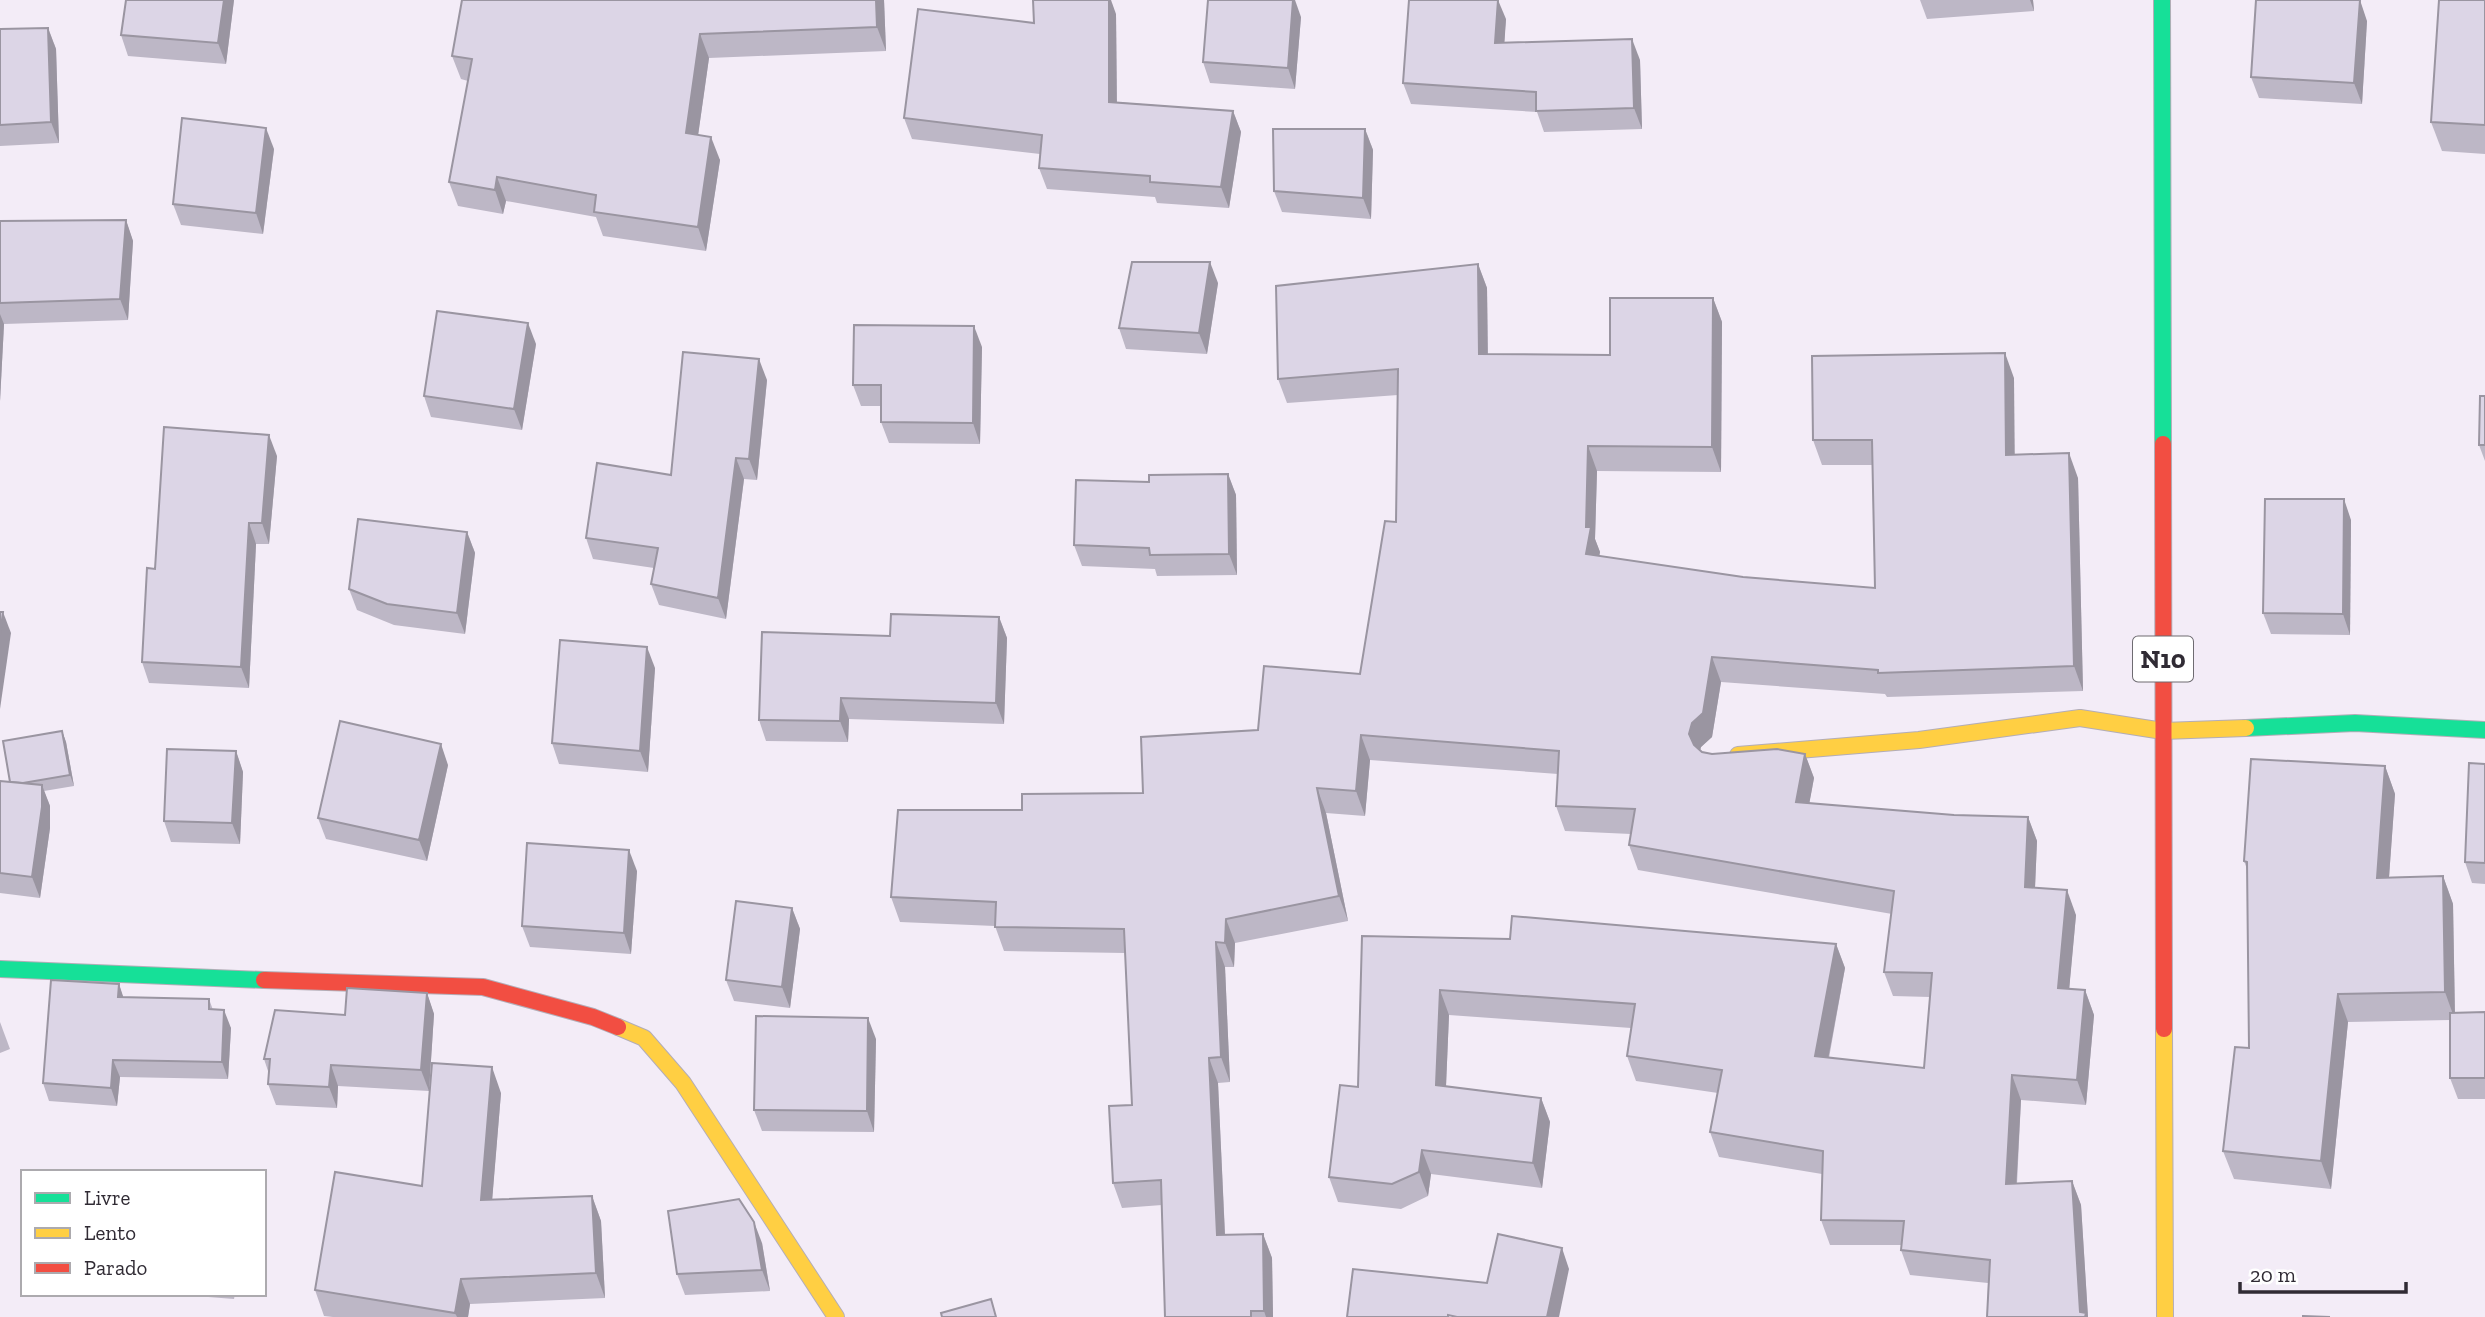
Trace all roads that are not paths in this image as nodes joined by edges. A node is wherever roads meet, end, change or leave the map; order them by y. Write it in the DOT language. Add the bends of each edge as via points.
graph roads {
  1 [pos="2162,0"];
  2 [pos="2485,730"];
  3 [pos="2163,731"];
  4 [pos="1720,757"];
  5 [pos="0,969"];
  6 [pos="836,1317"];
  7 [pos="2165,1317"];
  1 -- 3 [label="street, N10"];
  2 -- 3 [label="street" via="2355,723"];
  3 -- 4 [label="street" via="2080,718 1919,740"];
  3 -- 7 [label="street, N10"];
  5 -- 6 [label="street" via="483,987 606,1022 644,1038 683,1083"];
}
